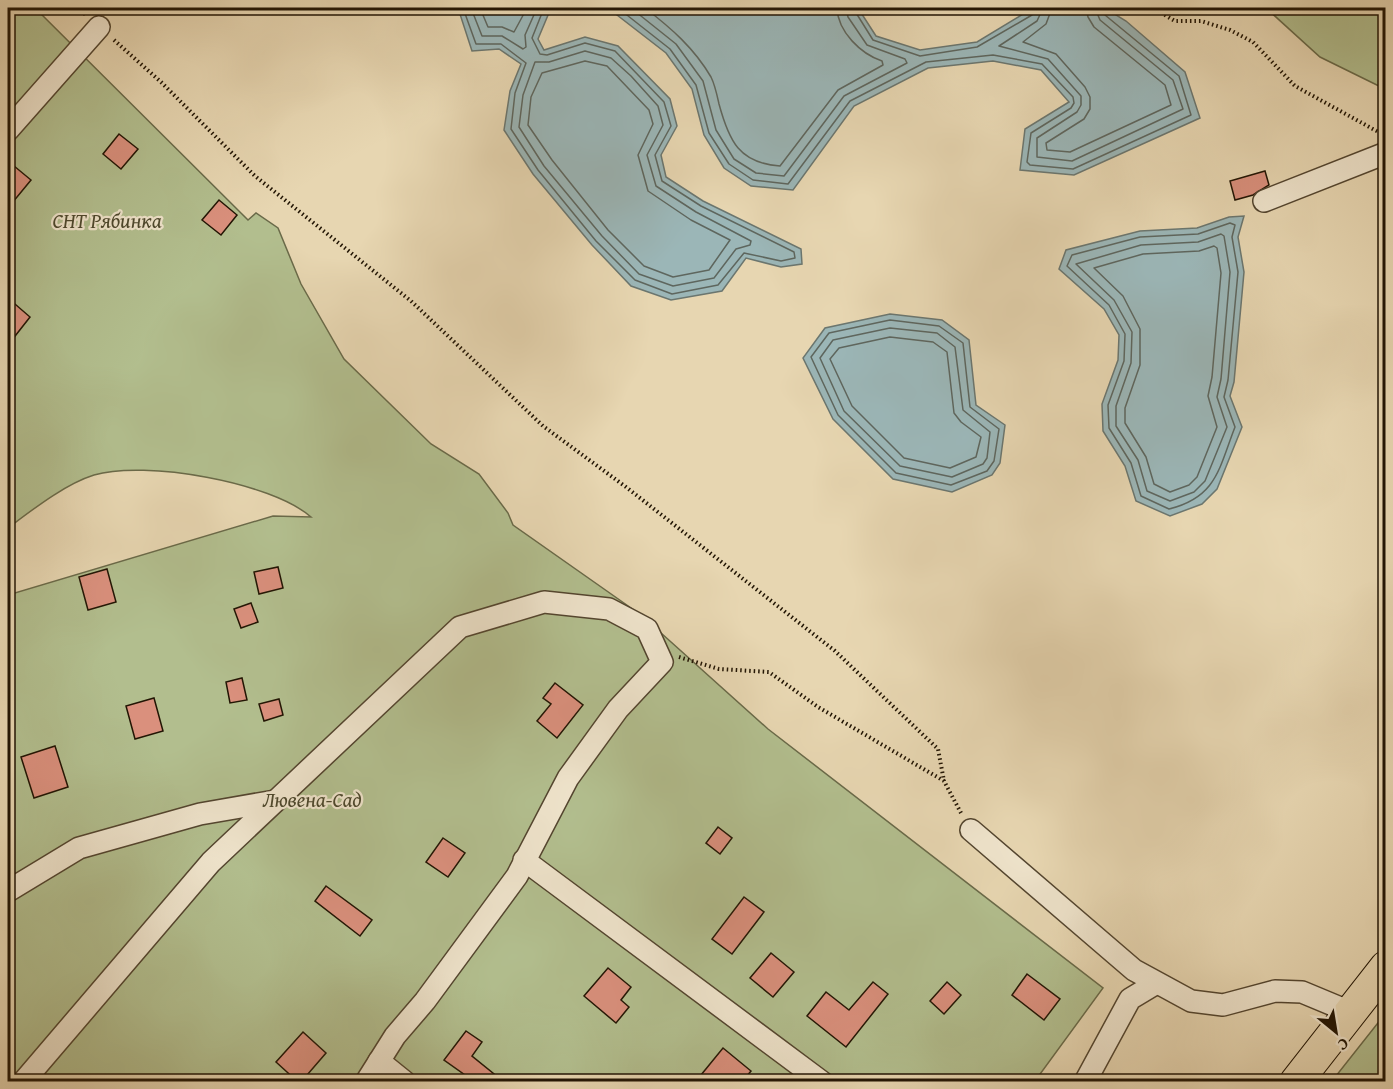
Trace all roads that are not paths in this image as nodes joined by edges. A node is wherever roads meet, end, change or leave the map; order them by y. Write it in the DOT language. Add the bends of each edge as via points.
graph roads {
  1 [pos="99,27"];
  2 [pos="8,130"];
  3 [pos="1386,153"];
  4 [pos="1264,201"];
  5 [pos="275,801"];
  6 [pos="971,830"];
  7 [pos="525,860"];
  8 [pos="8,891"];
  9 [pos="1386,967"];
  10 [pos="1155,984"];
  11 [pos="1350,1012"];
  12 [pos="379,1061"];
  13 [pos="23,1082"];
  14 [pos="366,1082"];
  15 [pos="405,1082"];
  16 [pos="822,1082"];
  17 [pos="1085,1082"];
  18 [pos="1296,1082"];
  1 -- 2 [label="street"];
  3 -- 4 [label="street"];
  5 -- 7 [label="street" via="460,627 544,602 609,609 647,629 662,662 618,710 568,778"];
  5 -- 8 [label="street" via="201,814 79,848"];
  5 -- 13 [label="street" via="211,862"];
  6 -- 10 [label="street"];
  7 -- 12 [label="street"];
  7 -- 16 [label="street"];
  9 -- 11 [label="highway"];
  10 -- 11 [label="street" via="1191,1001 1223,1005 1275,991 1302,992"];
  10 -- 17 [label="street" via="1130,999"];
  11 -- 18 [label="highway"];
  12 -- 14 [label="street"];
  12 -- 15 [label="street"];
}
